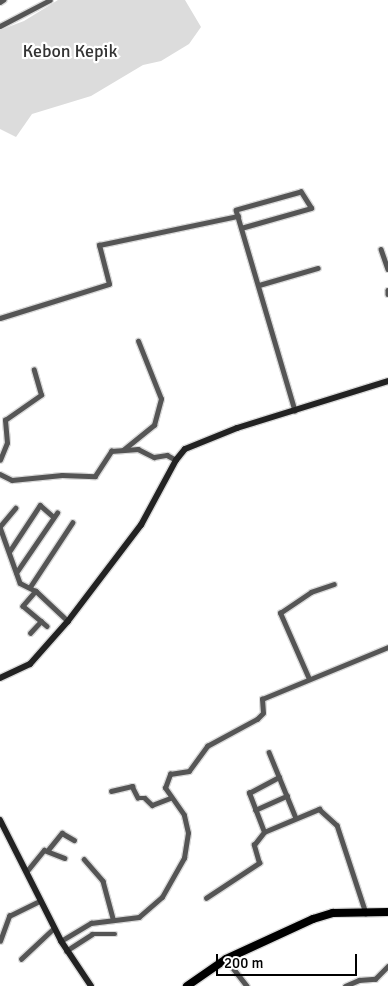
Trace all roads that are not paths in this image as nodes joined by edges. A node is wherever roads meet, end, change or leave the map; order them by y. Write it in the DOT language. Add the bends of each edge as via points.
graph roads {
  1 [pos="4,0"];
  2 [pos="50,0"];
  3 [pos="0,2"];
  4 [pos="0,26"];
  5 [pos="238,216"];
  6 [pos="241,228"];
  7 [pos="381,249"];
  8 [pos="318,268"];
  9 [pos="388,269"];
  10 [pos="259,285"];
  11 [pos="0,318"];
  12 [pos="138,342"];
  13 [pos="34,370"];
  14 [pos="388,381"];
  15 [pos="295,411"];
  16 [pos="122,450"];
  17 [pos="0,460"];
  18 [pos="176,460"];
  19 [pos="0,474"];
  20 [pos="16,508"];
  21 [pos="72,523"];
  22 [pos="9,552"];
  23 [pos="16,573"];
  24 [pos="334,584"];
  25 [pos="30,587"];
  26 [pos="36,591"];
  27 [pos="68,620"];
  28 [pos="41,621"];
  29 [pos="47,626"];
  30 [pos="30,633"];
  31 [pos="388,647"];
  32 [pos="0,678"];
  33 [pos="309,679"];
  34 [pos="269,752"];
  35 [pos="279,776"];
  36 [pos="111,791"];
  37 [pos="287,796"];
  38 [pos="170,798"];
  39 [pos="255,810"];
  40 [pos="296,818"];
  41 [pos="0,820"];
  42 [pos="264,832"];
  43 [pos="74,840"];
  44 [pos="48,850"];
  45 [pos="65,858"];
  46 [pos="84,859"];
  47 [pos="27,871"];
  48 [pos="206,898"];
  49 [pos="40,901"];
  50 [pos="388,912"];
  51 [pos="366,913"];
  52 [pos="112,919"];
  53 [pos="54,928"];
  54 [pos="116,934"];
  55 [pos="61,941"];
  56 [pos="0,942"];
  57 [pos="66,950"];
  58 [pos="21,959"];
  59 [pos="226,959"];
  60 [pos="388,966"];
  61 [pos="91,986"];
  62 [pos="187,986"];
  63 [pos="247,986"];
  64 [pos="345,986"];
  1 -- 3 [label="street"];
  2 -- 4 [label="street"];
  5 -- 6 [label="street"];
  5 -- 6 [label="street" via="236,210 301,192 311,208"];
  5 -- 11 [label="street" via="99,245 109,284"];
  6 -- 10 [label="street"];
  7 -- 9 [label="street"];
  8 -- 10 [label="street"];
  10 -- 15 [label="street"];
  12 -- 16 [label="street" via="162,399 154,425"];
  13 -- 17 [label="street" via="41,395 5,420 7,443"];
  14 -- 15 [label="street"];
  15 -- 18 [label="street" via="200,442"];
  16 -- 18 [label="street" via="138,449 154,457 167,455"];
  16 -- 19 [label="street" via="107,453 95,476 62,475 12,480"];
  18 -- 27 [label="street" via="140,525"];
  20 -- 22 [label="street" via="0,527"];
  21 -- 25 [label="street"];
  22 -- 23 [label="street"];
  22 -- 23 [label="street" via="40,505 55,515"];
  23 -- 25 [label="street" via="20,583"];
  24 -- 33 [label="street" via="301,598 280,613"];
  25 -- 26 [label="street"];
  26 -- 27 [label="street"];
  26 -- 28 [label="street" via="24,606"];
  27 -- 32 [label="street" via="30,664"];
  28 -- 29 [label="street"];
  28 -- 30 [label="street"];
  31 -- 33 [label="street"];
  33 -- 38 [label="street" via="262,699 263,713 257,719 207,746 189,771 170,774 165,788"];
  34 -- 35 [label="street"];
  35 -- 37 [label="street"];
  35 -- 39 [label="street" via="249,790"];
  36 -- 38 [label="street" via="132,786 138,798 145,798 152,805"];
  37 -- 39 [label="street"];
  37 -- 40 [label="street"];
  38 -- 52 [label="street" via="188,828 184,858 154,906 138,917"];
  39 -- 42 [label="street"];
  40 -- 42 [label="street"];
  40 -- 51 [label="street" via="319,809 337,825"];
  41 -- 47 [label="street"];
  42 -- 48 [label="street" via="254,845 259,863"];
  43 -- 44 [label="street" via="62,833"];
  44 -- 45 [label="street"];
  44 -- 47 [label="street"];
  46 -- 52 [label="street" via="103,880"];
  47 -- 49 [label="street"];
  49 -- 53 [label="street"];
  49 -- 56 [label="street" via="10,916"];
  50 -- 51 [label="main road"];
  51 -- 59 [label="main road" via="323,915"];
  52 -- 55 [label="street" via="91,923"];
  53 -- 55 [label="street"];
  53 -- 58 [label="street"];
  54 -- 57 [label="street" via="92,934"];
  55 -- 57 [label="street"];
  57 -- 61 [label="street"];
  59 -- 62 [label="main road"];
  59 -- 63 [label="street"];
  60 -- 64 [label="street" via="375,979 359,980"];
}
